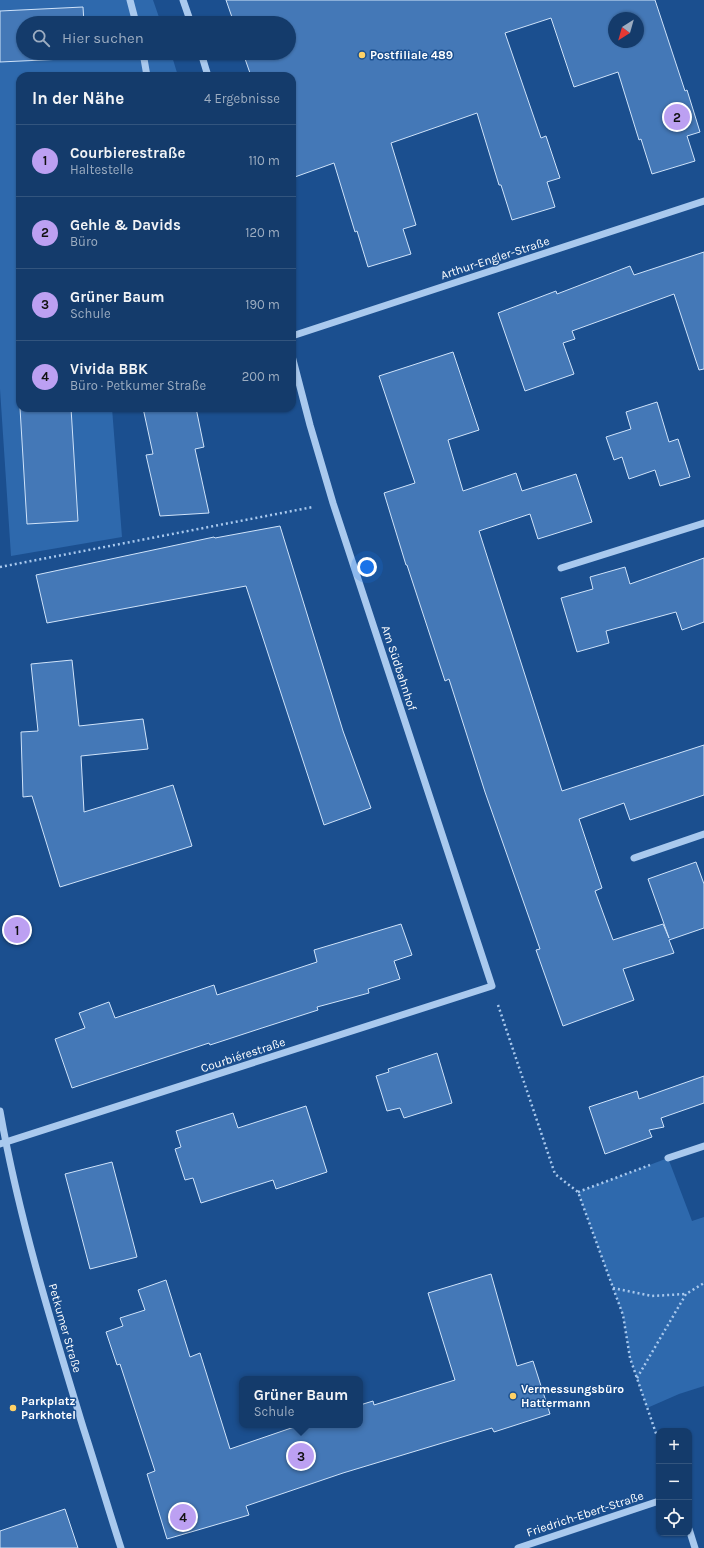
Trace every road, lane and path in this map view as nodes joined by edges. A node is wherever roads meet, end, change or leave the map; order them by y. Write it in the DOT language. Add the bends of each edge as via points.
graph roads {
  1 [pos="130,0"];
  2 [pos="183,0"];
  3 [pos="134,16"];
  4 [pos="189,16"];
  5 [pos="144,60"];
  6 [pos="203,60"];
  7 [pos="146,72"];
  8 [pos="207,72"];
  9 [pos="704,201"];
  10 [pos="296,335"];
  11 [pos="296,371"];
  12 [pos="333,503"];
  13 [pos="704,523"];
  14 [pos="0,567"];
  15 [pos="561,568"];
  16 [pos="704,834"];
  17 [pos="634,858"];
  18 [pos="492,986"];
  19 [pos="0,1110"];
  20 [pos="3,1143"];
  21 [pos="704,1146"];
  22 [pos="668,1158"];
  23 [pos="578,1192"];
  24 [pos="704,1282"];
  25 [pos="613,1288"];
  26 [pos="686,1294"];
  27 [pos="637,1379"];
  28 [pos="656,1433"];
  29 [pos="656,1502"];
  30 [pos="691,1536"];
  31 [pos="121,1548"];
  32 [pos="518,1548"];
  33 [pos="695,1548"];
  1 -- 3 [label="street"];
  2 -- 4 [label="street"];
  5 -- 7 [label="street"];
  6 -- 8 [label="street"];
  9 -- 10 [label="street, Arthur-Engler-Straße"];
  11 -- 12 [label="street, Am Südbahnhof"];
  12 -- 14 [label="path"];
  12 -- 18 [label="street, Am Südbahnhof"];
  13 -- 15 [label="street"];
  16 -- 17 [label="street"];
  18 -- 20 [label="street, Courbiérestraße"];
  18 -- 23 [label="path" via="555,1174"];
  19 -- 20 [label="street, Petkumer Straße"];
  20 -- 31 [label="street, Petkumer Straße" via="54,1335"];
  21 -- 22 [label="street"];
  22 -- 23 [label="path"];
  23 -- 25 [label="path"];
  24 -- 26 [label="path"];
  25 -- 26 [label="path" via="652,1296"];
  25 -- 27 [label="path" via="624,1315 630,1358"];
  26 -- 27 [label="path"];
  27 -- 28 [label="path"];
  29 -- 32 [label="street, Friedrich-Ebert-Straße"];
  30 -- 33 [label="street"];
}
